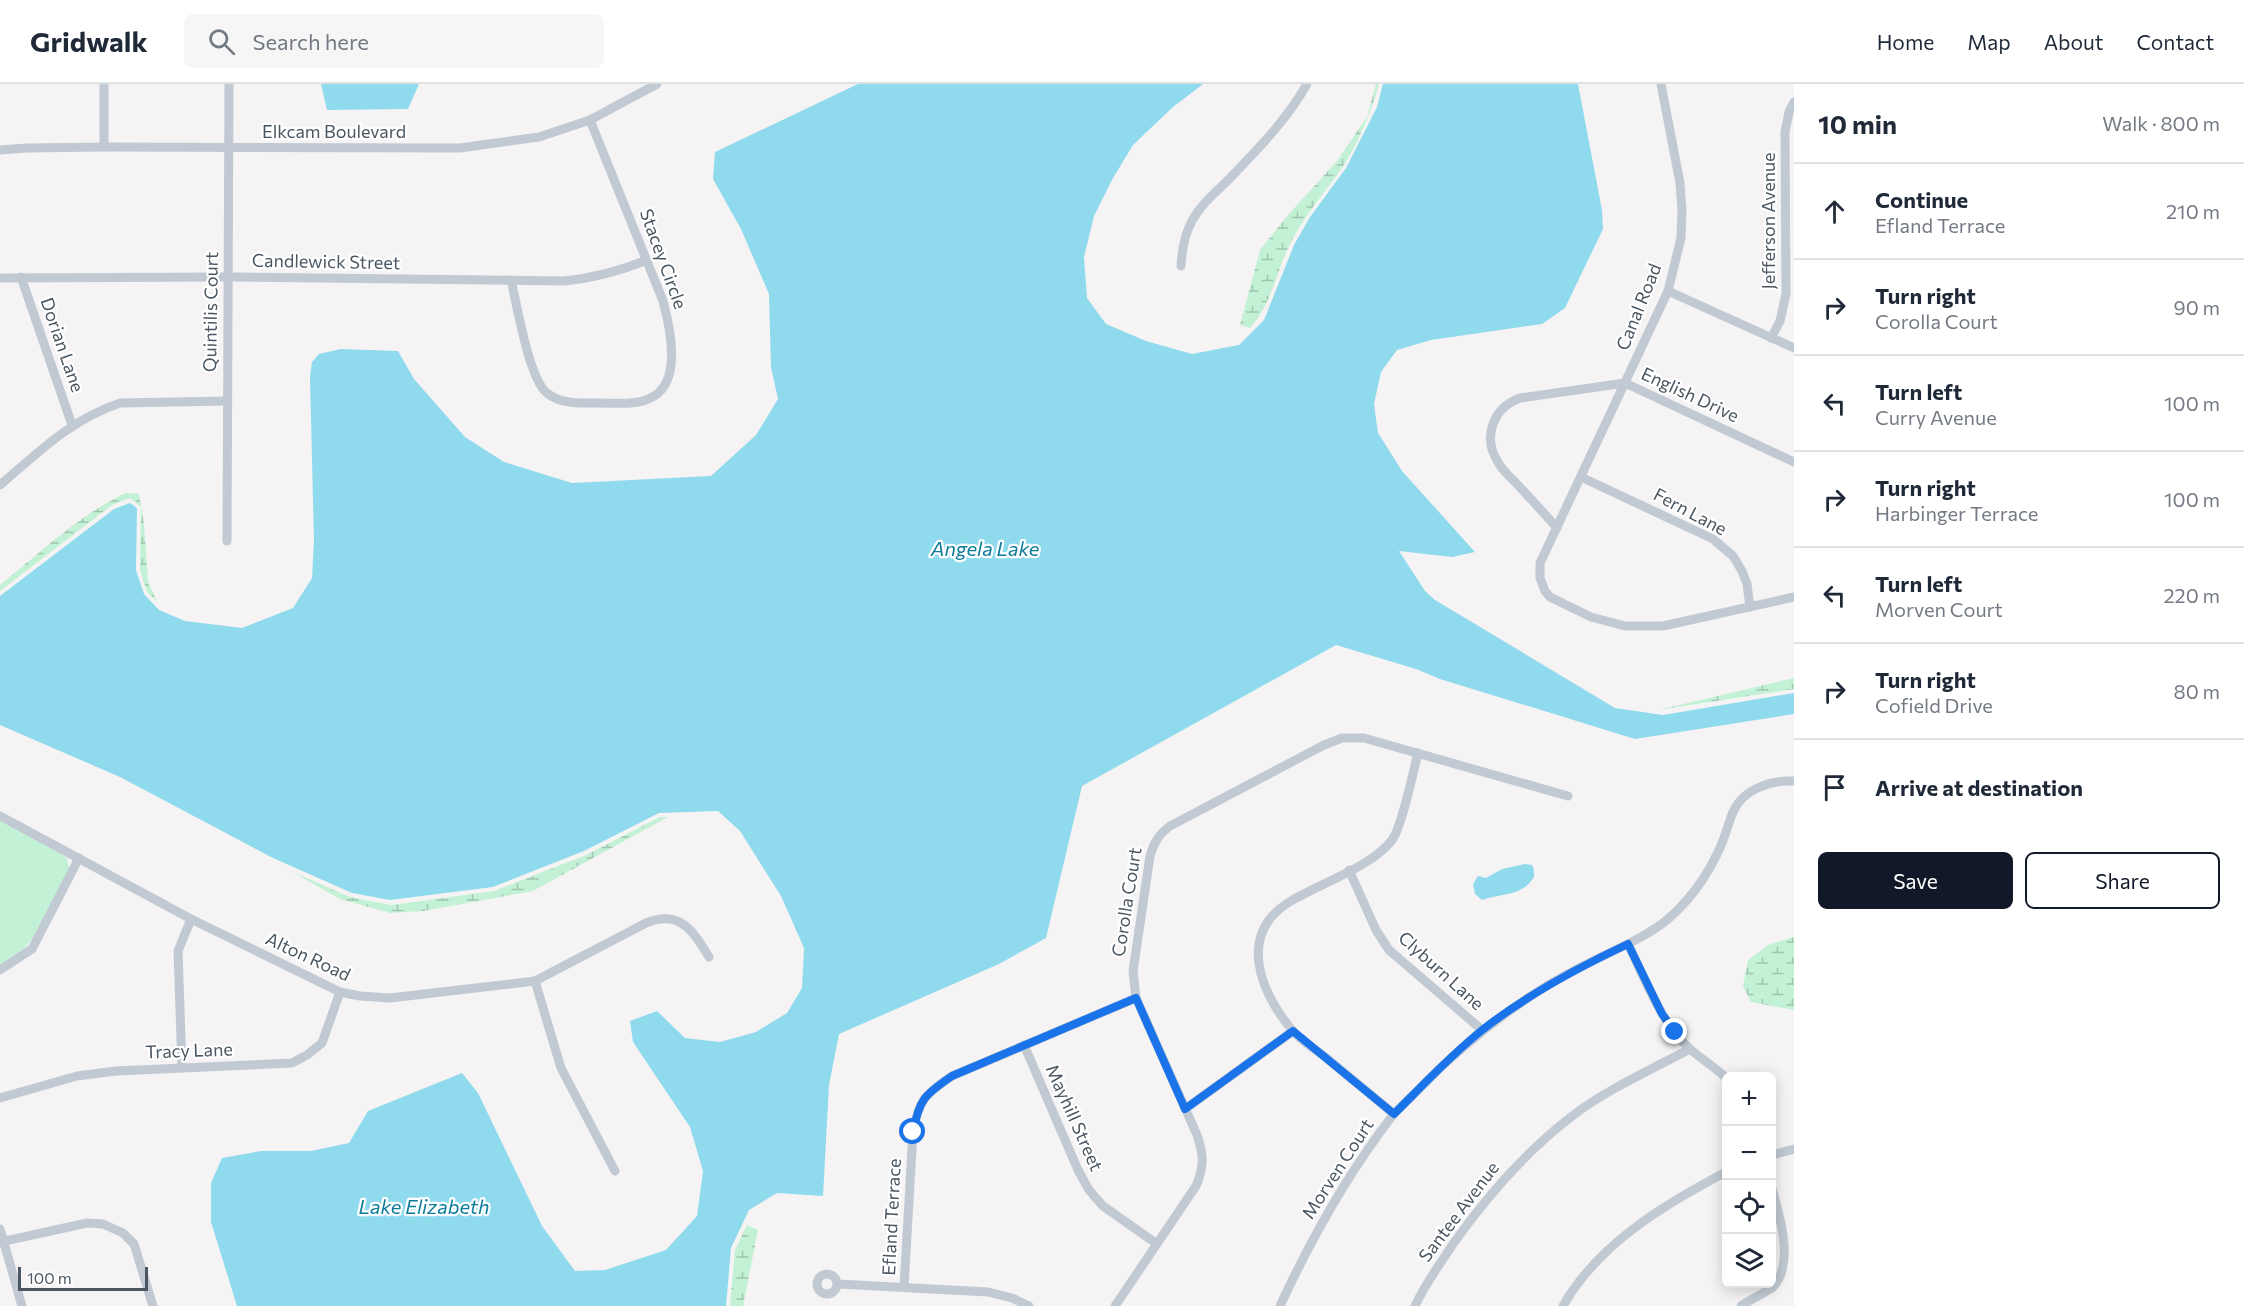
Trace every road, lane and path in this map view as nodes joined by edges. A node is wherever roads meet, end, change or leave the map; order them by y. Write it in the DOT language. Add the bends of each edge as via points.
graph roads {
  1 [pos="104,84"];
  2 [pos="229,84"];
  3 [pos="657,84"];
  4 [pos="1307,84"];
  5 [pos="1660,84"];
  6 [pos="1794,102"];
  7 [pos="590,120"];
  8 [pos="104,147"];
  9 [pos="229,149"];
  10 [pos="0,150"];
  11 [pos="647,260"];
  12 [pos="1181,266"];
  13 [pos="21,277"];
  14 [pos="229,277"];
  15 [pos="0,278"];
  16 [pos="510,280"];
  17 [pos="1668,291"];
  18 [pos="1771,338"];
  19 [pos="1794,348"];
  20 [pos="1625,383"];
  21 [pos="227,401"];
  22 [pos="72,425"];
  23 [pos="1794,462"];
  24 [pos="1581,477"];
  25 [pos="0,484"];
  26 [pos="1557,528"];
  27 [pos="227,541"];
  28 [pos="1794,597"];
  29 [pos="1750,607"];
  30 [pos="1418,753"];
  31 [pos="1794,781"];
  32 [pos="1568,796"];
  33 [pos="0,816"];
  34 [pos="79,858"];
  35 [pos="1349,870"];
  36 [pos="191,919"];
  37 [pos="1628,944"];
  38 [pos="709,957"];
  39 [pos="0,970"];
  40 [pos="535,981"];
  41 [pos="340,992"];
  42 [pos="1136,998"];
  43 [pos="1482,1030"];
  44 [pos="1293,1031"];
  45 [pos="1024,1045"];
  46 [pos="1690,1049"];
  47 [pos="182,1068"];
  48 [pos="1722,1075"];
  49 [pos="0,1098"];
  50 [pos="1185,1109"];
  51 [pos="1394,1114"];
  52 [pos="1794,1149"];
  53 [pos="1776,1154"];
  54 [pos="615,1172"];
  55 [pos="1722,1174"];
  56 [pos="1776,1202"];
  57 [pos="0,1229"];
  58 [pos="2,1242"];
  59 [pos="1157,1244"];
  60 [pos="838,1284"];
  61 [pos="904,1287"];
  62 [pos="22,1306"];
  63 [pos="153,1306"];
  64 [pos="1029,1306"];
  65 [pos="1116,1306"];
  66 [pos="1280,1306"];
  67 [pos="1415,1306"];
  68 [pos="1563,1306"];
  69 [pos="1741,1306"];
  1 -- 8 [label="street"];
  2 -- 9 [label="street, Quintilis Court"];
  3 -- 7 [label="street, Elkcam Boulevard"];
  4 -- 12 [label="street" via="1276,130 1207,199 1191,222"];
  5 -- 17 [label="street, Canal Road" via="1675,151 1682,211 1681,238"];
  6 -- 18 [label="street, Jefferson Avenue" via="1785,132 1786,294 1780,321"];
  7 -- 9 [label="street, Elkcam Boulevard" via="539,137 460,148"];
  7 -- 11 [label="street, Stacey Circle"];
  8 -- 9 [label="street, Elkcam Boulevard"];
  8 -- 10 [label="street, Elkcam Boulevard"];
  9 -- 14 [label="street, Quintilis Court"];
  11 -- 16 [label="street, Candlewick Street" via="590,279"];
  11 -- 16 [label="street, Stacey Circle" via="670,327 672,354 666,386 653,397 633,403 576,403 545,393 534,374"];
  13 -- 14 [label="street, Candlewick Street"];
  13 -- 15 [label="street, Candlewick Street"];
  13 -- 22 [label="street, Dorian Lane"];
  14 -- 16 [label="street, Candlewick Street"];
  14 -- 21 [label="street, Quintilis Court"];
  17 -- 18 [label="street"];
  17 -- 20 [label="street, Canal Road"];
  18 -- 19 [label="street"];
  20 -- 23 [label="street, English Drive"];
  20 -- 24 [label="street, Canal Road"];
  20 -- 26 [label="street, English Drive" via="1520,398 1500,411 1493,421 1490,446 1498,463"];
  21 -- 22 [label="street" via="120,403"];
  21 -- 27 [label="street, Quintilis Court"];
  22 -- 25 [label="street"];
  24 -- 26 [label="street, Canal Road"];
  24 -- 29 [label="street, Fern Lane" via="1713,539 1733,556 1742,571"];
  26 -- 29 [label="street, Canal Road" via="1540,562 1540,578 1550,597 1591,617 1625,627 1663,626"];
  28 -- 29 [label="street, Canal Road"];
  30 -- 32 [label="street, Corolla Court"];
  30 -- 35 [label="street" via="1393,839 1378,855"];
  30 -- 42 [label="street, Corolla Court" via="1364,738 1342,738 1162,832 1154,841 1150,856 1133,971"];
  31 -- 37 [label="street, Morven Court" via="1760,786 1744,797 1734,809 1715,858 1688,900 1666,921"];
  33 -- 34 [label="street, Alton Road"];
  34 -- 36 [label="street, Alton Road"];
  34 -- 39 [label="street" via="32,949"];
  35 -- 43 [label="street, Clyburn Lane" via="1389,950"];
  35 -- 44 [label="street" via="1290,901 1263,927 1257,948 1259,969 1269,996"];
  36 -- 41 [label="street, Alton Road"];
  36 -- 47 [label="street" via="178,951"];
  37 -- 43 [label="street, Morven Court" via="1544,988"];
  37 -- 46 [label="street" via="1662,1014"];
  38 -- 40 [label="street, Alton Road" via="687,926 660,918"];
  40 -- 41 [label="street, Alton Road" via="390,998"];
  40 -- 54 [label="street" via="561,1068"];
  41 -- 47 [label="street, Tracy Lane" via="322,1043 292,1063"];
  42 -- 45 [label="street, Efland Terrace"];
  42 -- 50 [label="street, Corolla Court"];
  43 -- 51 [label="street, Morven Court"];
  44 -- 50 [label="street"];
  44 -- 51 [label="street"];
  45 -- 59 [label="street, Mayhill Street" via="1089,1190 1103,1206"];
  45 -- 61 [label="street, Efland Terrace" via="952,1076 930,1091 918,1108 913,1132"];
  46 -- 48 [label="street"];
  46 -- 67 [label="street, Santee Avenue" via="1572,1116 1512,1169 1472,1218 1421,1291"];
  47 -- 49 [label="street, Tracy Lane" via="77,1076"];
  50 -- 59 [label="street, Corolla Court" via="1203,1153 1203,1169"];
  51 -- 66 [label="street, Morven Court" via="1305,1251"];
  52 -- 53 [label="street"];
  55 -- 68 [label="street" via="1675,1198 1629,1232 1593,1266"];
  56 -- 69 [label="street" via="1791,1260 1785,1276 1774,1287"];
  57 -- 58 [label="street"];
  58 -- 62 [label="street"];
  58 -- 63 [label="street" via="87,1223 103,1224 123,1233 134,1244"];
  59 -- 65 [label="street, Corolla Court"];
  60 -- 61 [label="street"];
  61 -- 64 [label="street" via="988,1292"];
}
